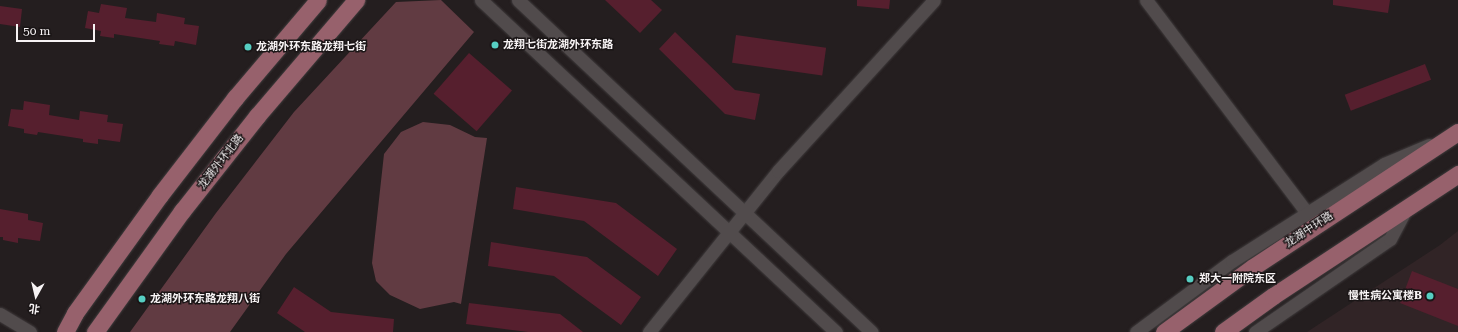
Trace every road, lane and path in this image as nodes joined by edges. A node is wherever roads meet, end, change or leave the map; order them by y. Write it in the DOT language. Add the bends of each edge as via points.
graph roads {
  1 [pos="318,0"];
  2 [pos="356,0"];
  3 [pos="481,0"];
  4 [pos="518,0"];
  5 [pos="934,0"];
  6 [pos="1146,0"];
  7 [pos="1458,132"];
  8 [pos="1458,174"];
  9 [pos="1406,208"];
  10 [pos="745,212"];
  11 [pos="1307,213"];
  12 [pos="729,232"];
  13 [pos="0,314"];
  14 [pos="30,332"];
  15 [pos="65,332"];
  16 [pos="95,332"];
  17 [pos="649,332"];
  18 [pos="836,332"];
  19 [pos="872,332"];
  20 [pos="1136,332"];
  21 [pos="1164,332"];
  22 [pos="1223,332"];
  23 [pos="1255,332"];
  1 -- 15 [label="main road" via="235,98 160,194 75,313"];
  2 -- 16 [label="main road, 龙湖外环北路" via="257,116 182,211"];
  3 -- 12 [label="street"];
  4 -- 10 [label="street"];
  5 -- 10 [label="street" via="778,171"];
  6 -- 11 [label="street"];
  7 -- 11 [label="street" via="1384,164"];
  7 -- 21 [label="main road, 龙湖中环路" via="1253,266"];
  8 -- 9 [label="main road"];
  9 -- 22 [label="main road" via="1272,296"];
  9 -- 23 [label="street" via="1390,240"];
  10 -- 12 [label="street"];
  10 -- 19 [label="street"];
  11 -- 20 [label="street" via="1232,261"];
  12 -- 17 [label="street"];
  12 -- 18 [label="street"];
  13 -- 14 [label="street"];
}
